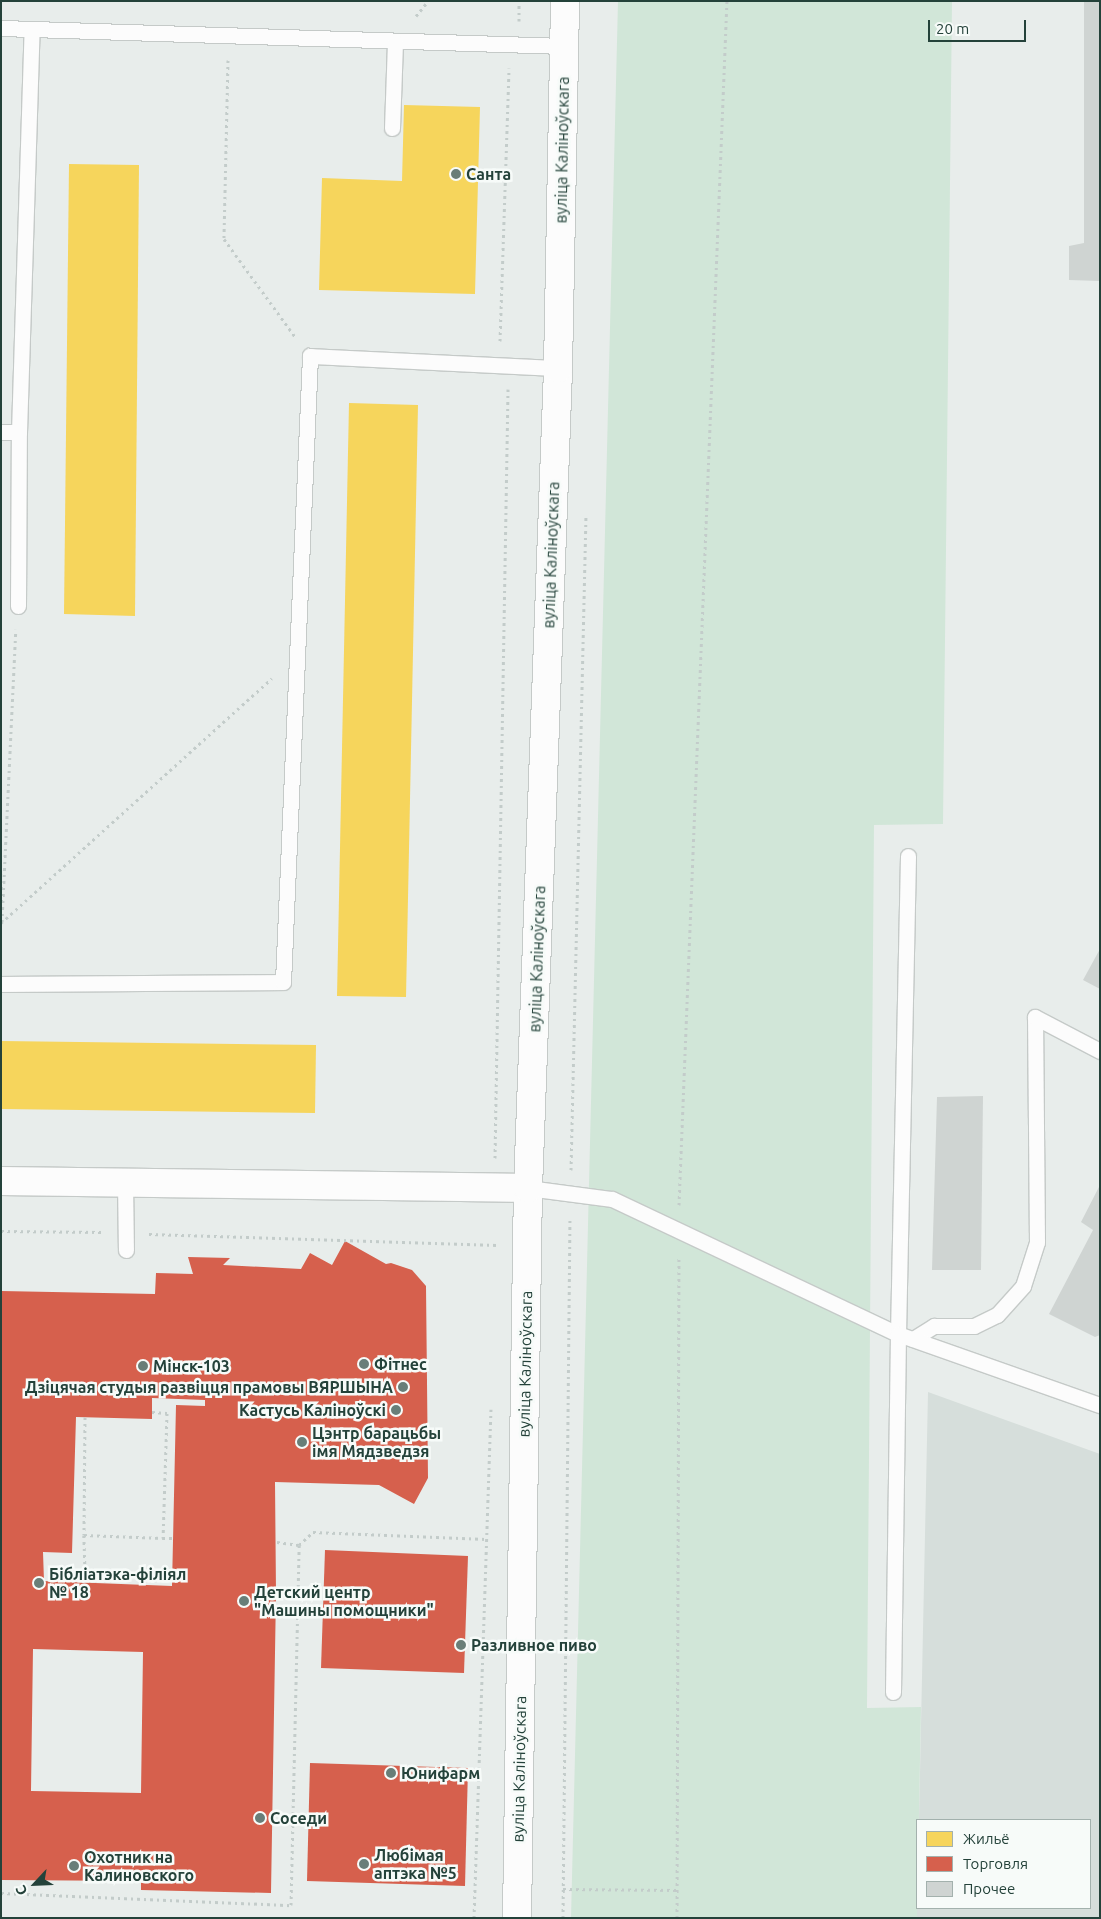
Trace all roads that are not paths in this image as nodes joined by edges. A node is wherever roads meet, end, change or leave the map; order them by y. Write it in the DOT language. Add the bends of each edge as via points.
graph roads {
  1 [pos="565,1"];
  2 [pos="1,28"];
  3 [pos="32,29"];
  4 [pos="395,42"];
  5 [pos="564,46"];
  6 [pos="392,128"];
  7 [pos="558,368"];
  8 [pos="1,432"];
  9 [pos="19,432"];
  10 [pos="18,606"];
  11 [pos="908,856"];
  12 [pos="1,984"];
  13 [pos="1100,1051"];
  14 [pos="1,1182"];
  15 [pos="126,1182"];
  16 [pos="528,1188"];
  17 [pos="126,1250"];
  18 [pos="898,1334"];
  19 [pos="913,1339"];
  20 [pos="1100,1405"];
  21 [pos="893,1692"];
  22 [pos="517,1918"];
  1 -- 5 [label="main road, вуліца Каліноўскага"];
  2 -- 3 [label="lane"];
  3 -- 4 [label="lane"];
  3 -- 9 [label="lane"];
  4 -- 5 [label="lane"];
  4 -- 6 [label="lane"];
  5 -- 7 [label="main road, вуліца Каліноўскага"];
  7 -- 12 [label="lane" via="310,356 282,982"];
  7 -- 16 [label="main road, вуліца Каліноўскага"];
  8 -- 9 [label="lane"];
  9 -- 10 [label="lane"];
  11 -- 18 [label="lane"];
  13 -- 19 [label="lane" via="1035,1017 1037,1242 1023,1286 997,1315 974,1326 934,1326"];
  14 -- 15 [label="main road"];
  15 -- 16 [label="main road"];
  15 -- 17 [label="lane"];
  16 -- 18 [label="lane" via="612,1199"];
  16 -- 22 [label="main road, вуліца Каліноўскага"];
  18 -- 19 [label="lane"];
  18 -- 21 [label="lane"];
  19 -- 20 [label="lane"];
}
